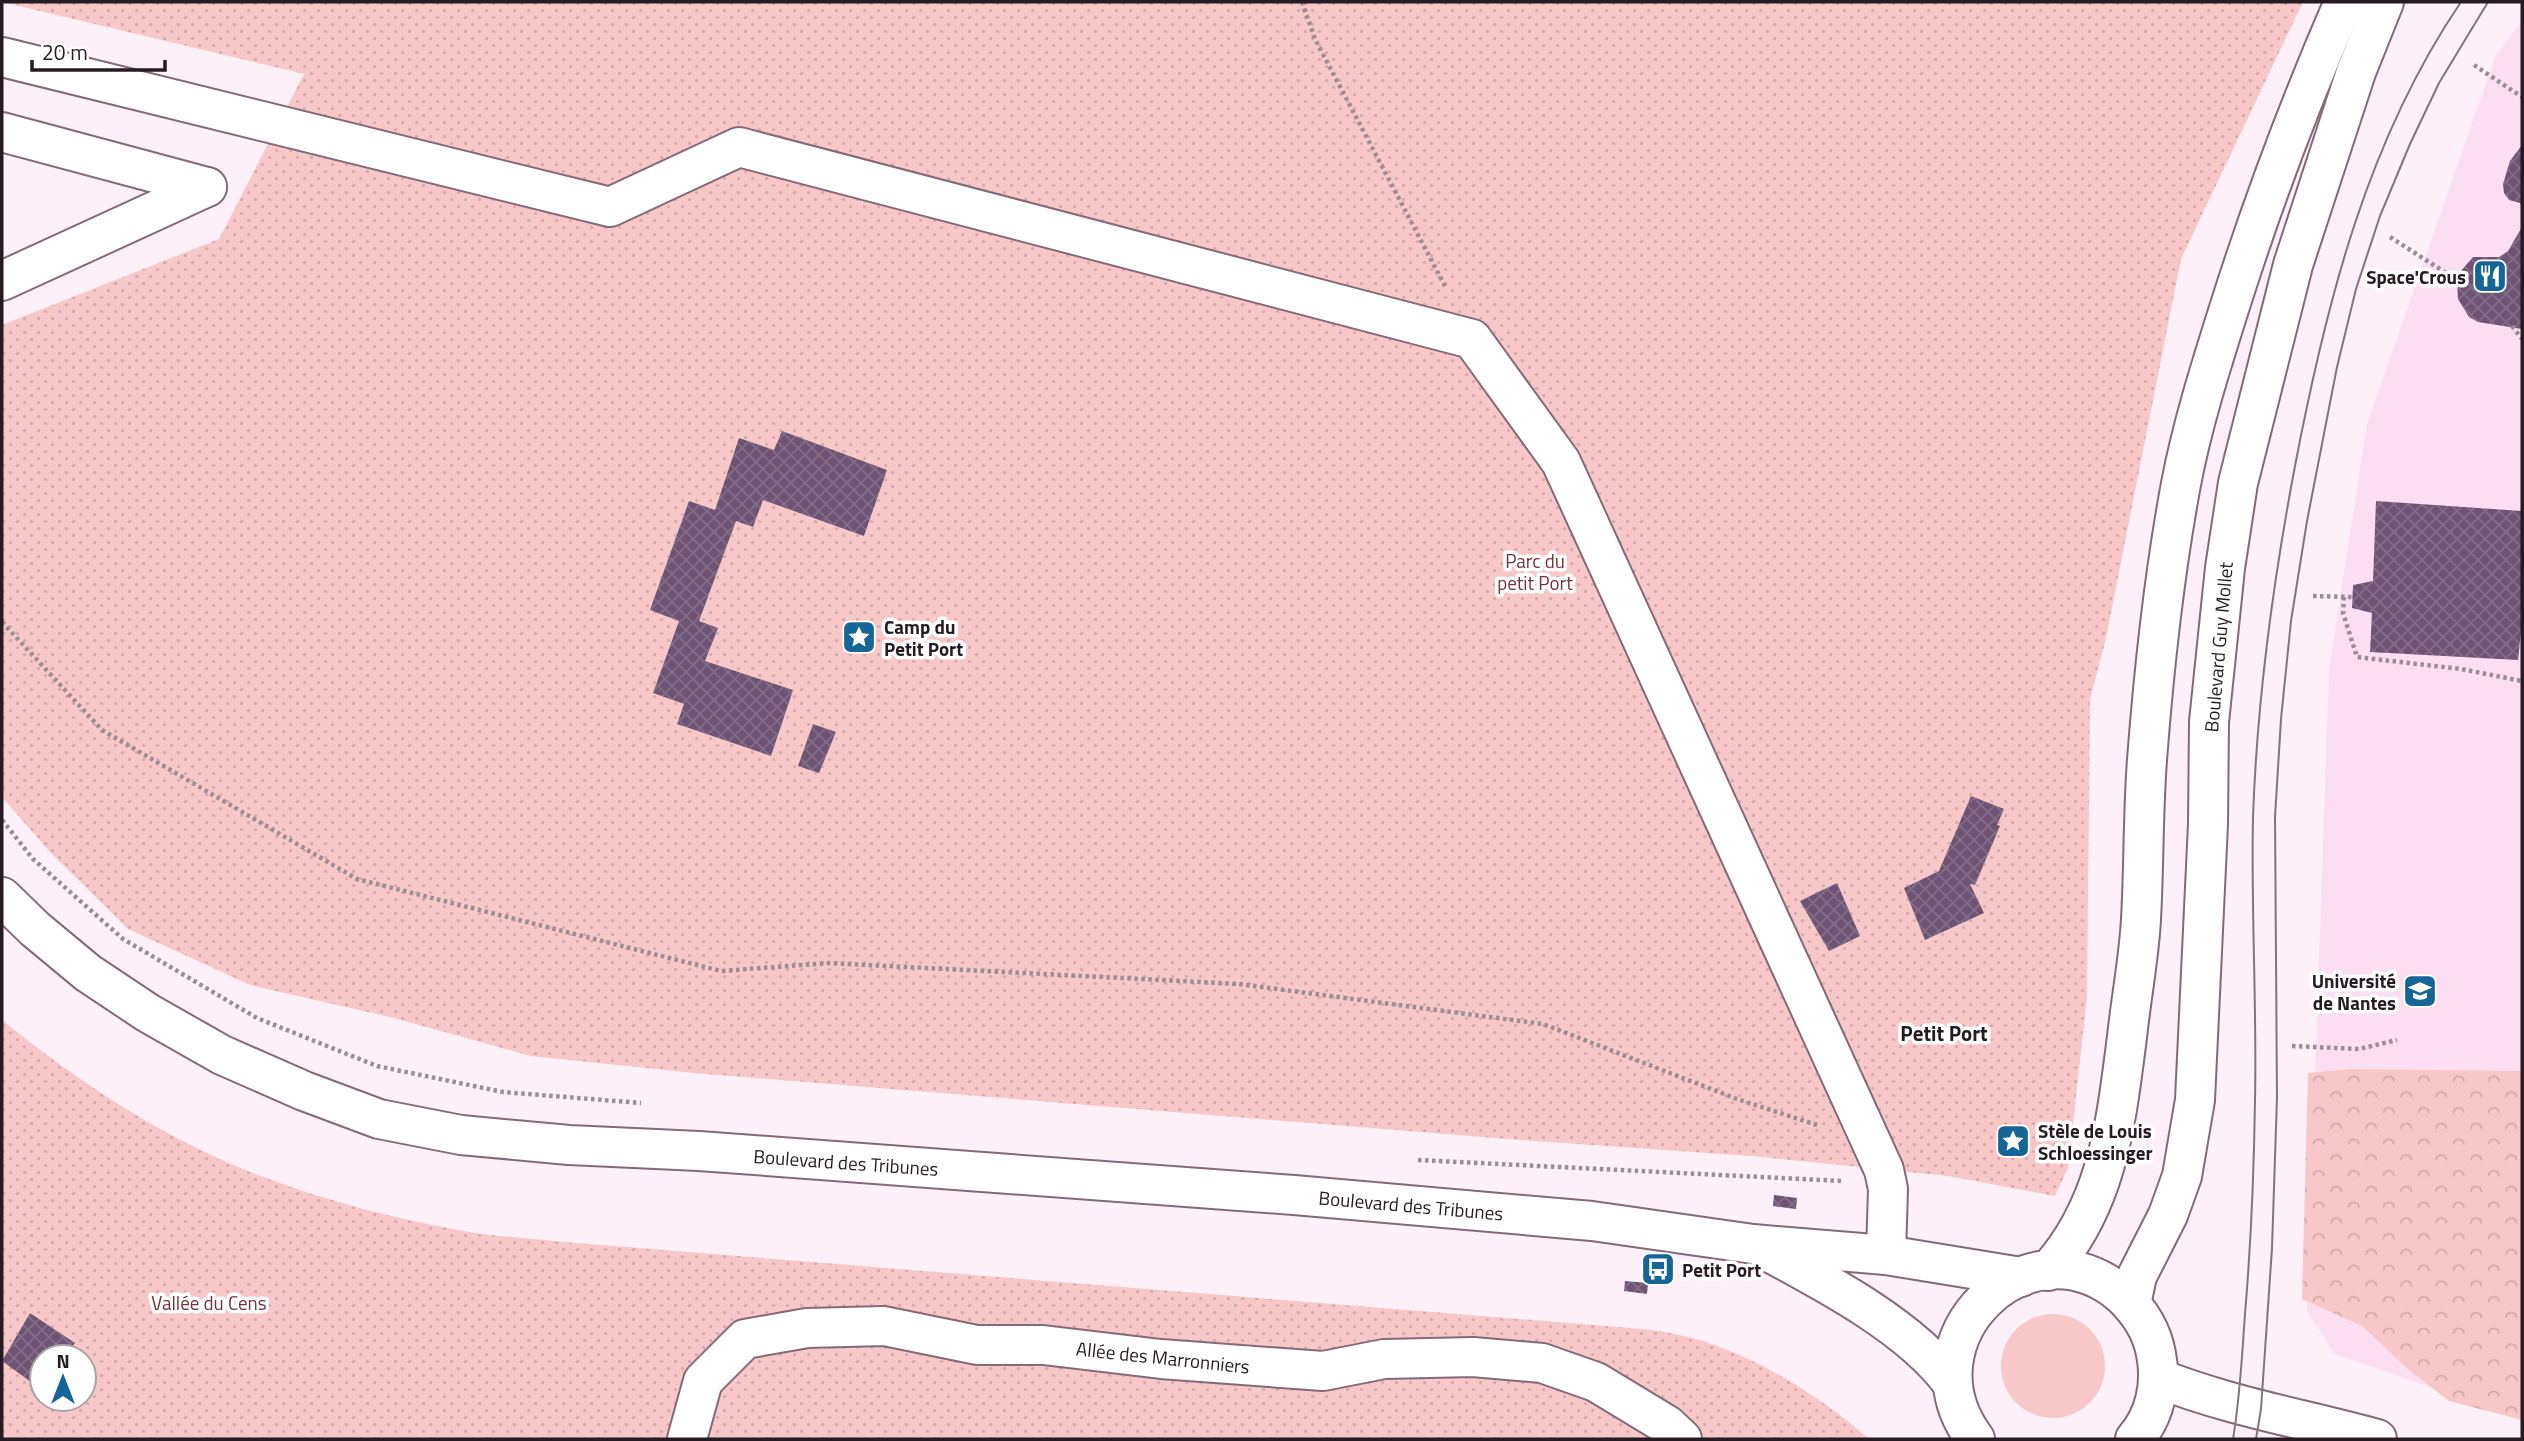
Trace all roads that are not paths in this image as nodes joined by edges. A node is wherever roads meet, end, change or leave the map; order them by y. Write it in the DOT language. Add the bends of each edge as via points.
graph roads {
  1 [pos="2344,2"];
  2 [pos="2384,2"];
  3 [pos="2,57"];
  4 [pos="2,132"];
  5 [pos="2,281"];
  6 [pos="2,897"];
  7 [pos="1753,1244"];
  8 [pos="1886,1255"];
  9 [pos="2035,1274"];
  10 [pos="2131,1304"];
  11 [pos="2158,1378"];
  12 [pos="1952,1383"];
  13 [pos="687,1439"];
  14 [pos="1682,1439"];
  15 [pos="1975,1439"];
  16 [pos="2135,1439"];
  17 [pos="2377,1439"];
  1 -- 9 [label="main road" via="2245,259 2195,424 2162,610 2147,764 2141,923 2113,1136 2084,1223 2068,1249"];
  2 -- 10 [label="main road, Boulevard Guy Mollet" via="2309,211 2238,483 2209,722 2195,1100 2182,1176 2137,1276"];
  3 -- 8 [label="main road" via="610,207 739,147 1472,339 1561,462 1884,1170 1888,1189"];
  4 -- 5 [label="main road" via="207,187"];
  6 -- 7 [label="main road, Boulevard des Tribunes" via="88,973 148,1013 222,1055 379,1119 447,1132 569,1145 1294,1195 1592,1221"];
  7 -- 8 [label="main road, Boulevard des Tribunes"];
  7 -- 12 [label="main road, Boulevard des Tribunes" via="1851,1298 1927,1354"];
  8 -- 9 [label="main road, Boulevard des Tribunes"];
  9 -- 10 [label="main road, Boulevard des Tribunes" via="2071,1272 2094,1279"];
  9 -- 12 [label="main road" via="1995,1290 1968,1318 1954,1354"];
  10 -- 11 [label="main road" via="2154,1343"];
  11 -- 16 [label="main road" via="2153,1408"];
  11 -- 17 [label="main road" via="2239,1405"];
  12 -- 15 [label="main road" via="1959,1413"];
  13 -- 14 [label="main road, Allée des Marronniers" via="702,1381 745,1339 807,1328 884,1326 977,1345 1043,1345 1322,1371 1384,1359 1473,1357 1542,1363 1596,1382"];
}
